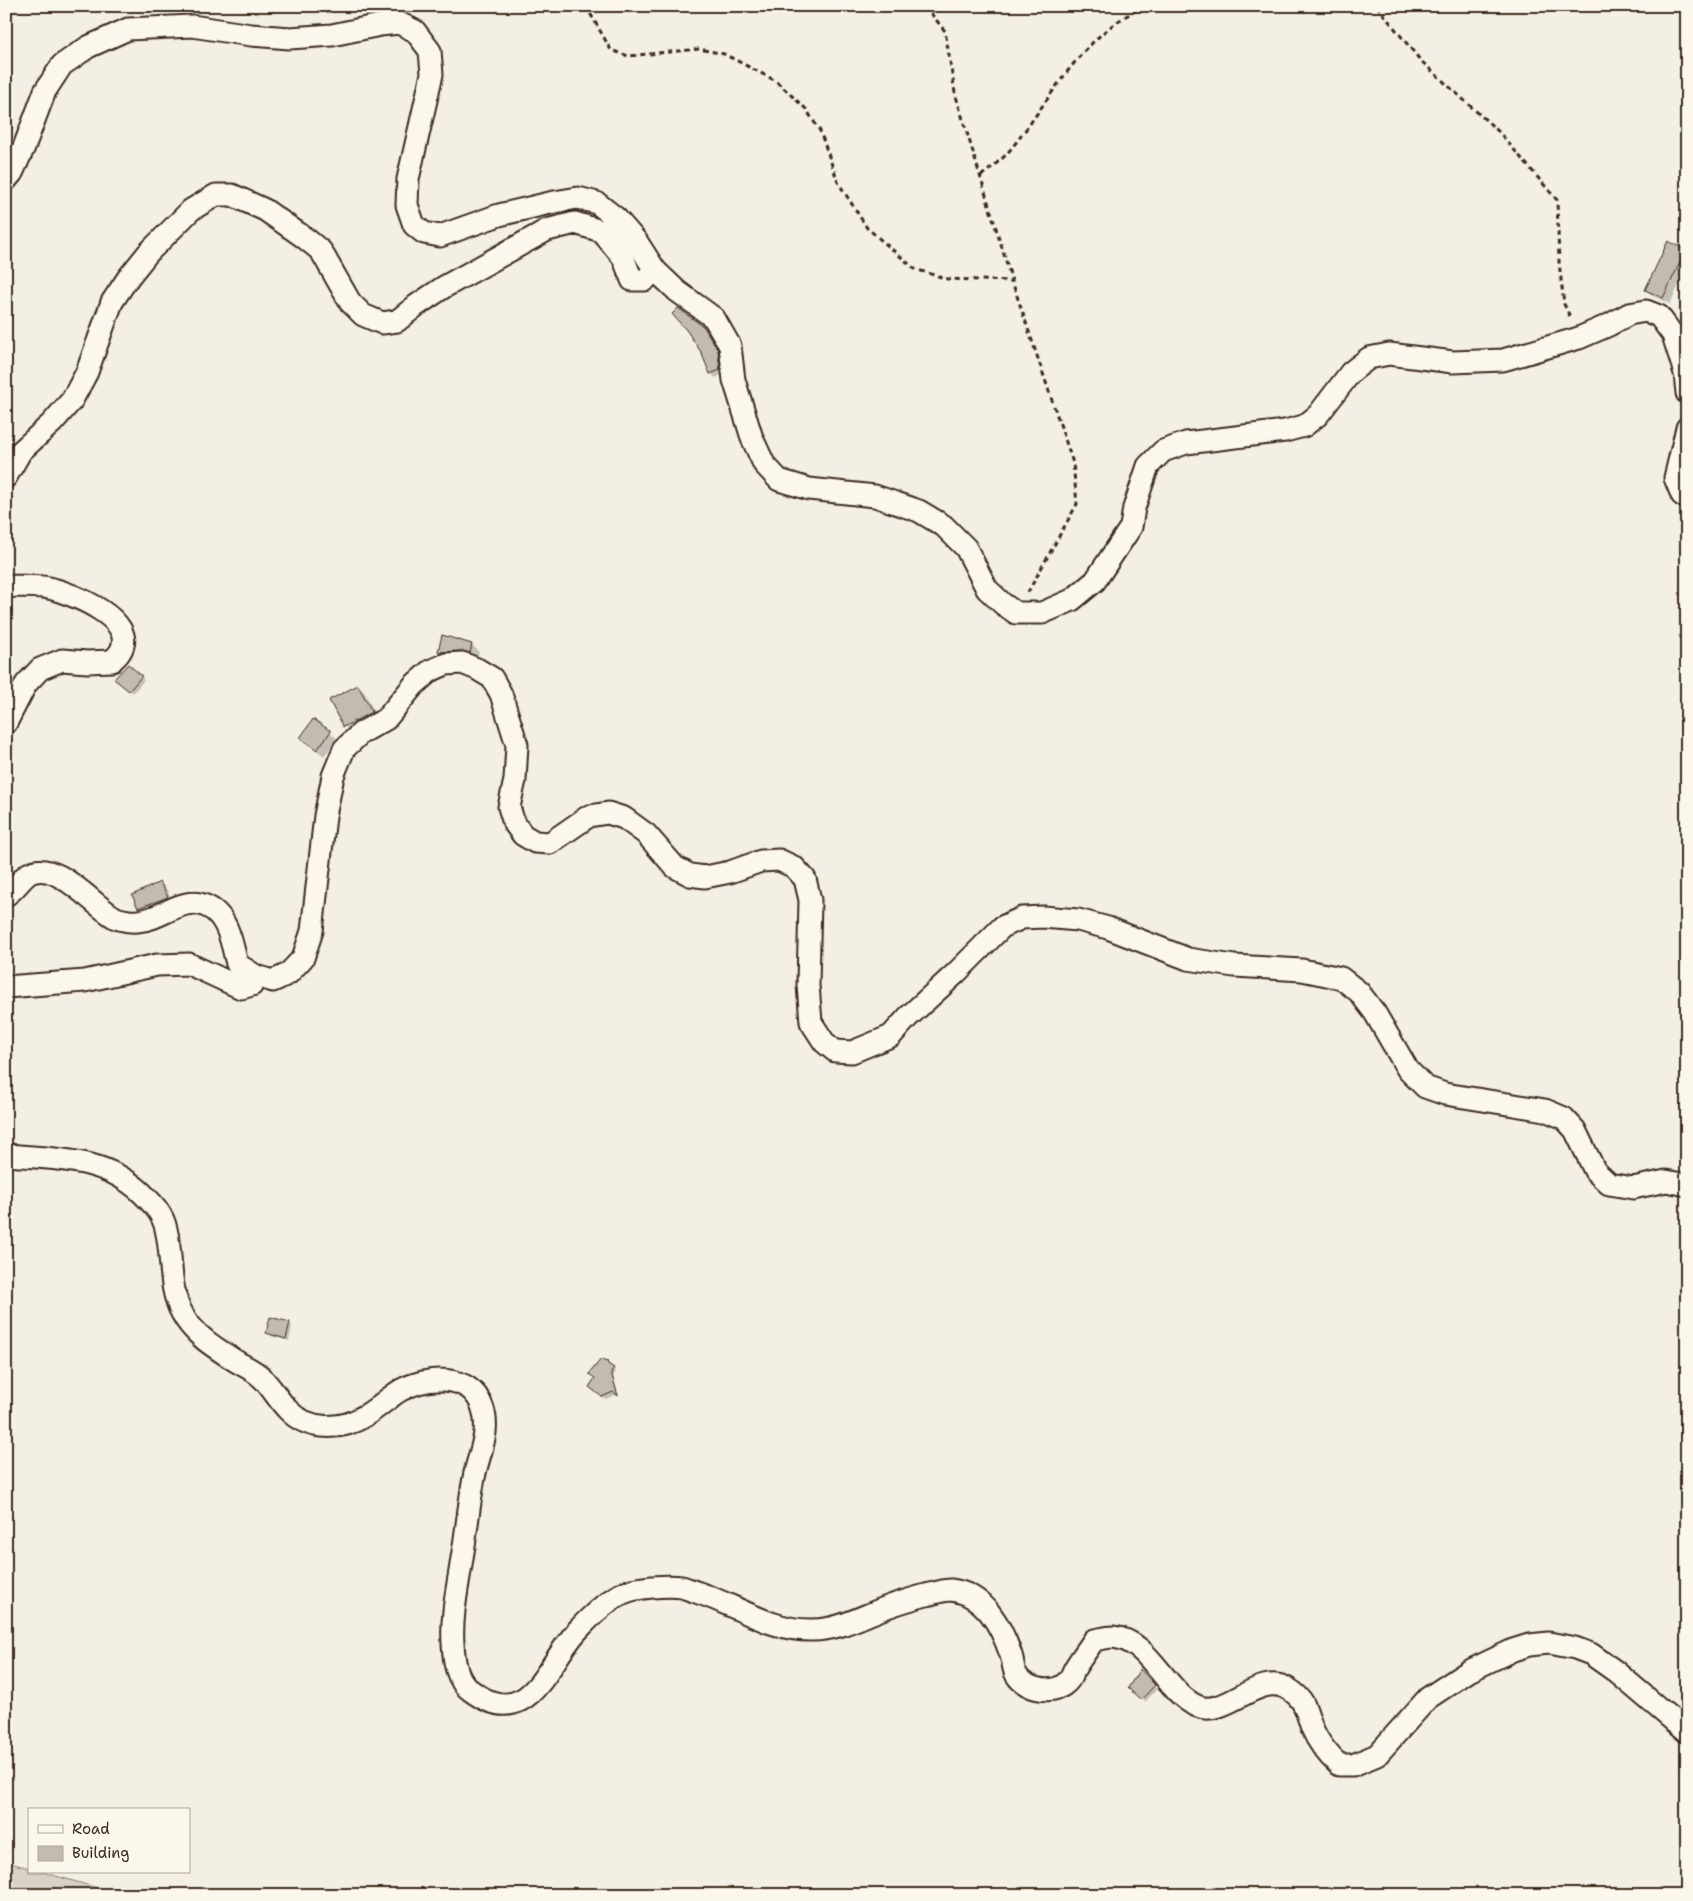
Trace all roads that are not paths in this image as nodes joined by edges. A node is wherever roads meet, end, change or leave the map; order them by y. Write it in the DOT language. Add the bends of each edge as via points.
graph roads {
  1 [pos="6,180"];
  2 [pos="655,270"];
  3 [pos="1687,393"];
  4 [pos="1687,428"];
  5 [pos="6,477"];
  6 [pos="1687,498"];
  7 [pos="6,586"];
  8 [pos="6,723"];
  9 [pos="6,895"];
  10 [pos="256,976"];
  11 [pos="6,987"];
  12 [pos="6,1156"];
  13 [pos="1687,1185"];
  14 [pos="1687,1732"];
  1 -- 2 [label="street" via="24,147 45,91 62,65 88,47 128,29 192,26 290,38 332,35 398,23 414,31 430,51 432,74 408,179 407,205 414,225 424,233 440,236 499,215 578,198 597,203 616,218"];
  2 -- 3 [label="street" via="714,318 730,346 734,380 752,438 764,464 779,480 809,489 875,496 919,511 944,526 966,548 987,588 1016,612 1042,613 1072,600 1094,581 1131,528 1148,466 1163,451 1186,443 1304,426 1318,415 1351,372 1369,358 1389,354 1453,362 1503,360 1579,338 1629,314 1646,311 1659,316 1673,335 1685,373"];
  2 -- 5 [label="street" via="645,280 632,280 623,257 601,232 575,224 547,230 444,287 397,321 382,323 363,315 350,302 321,251 305,238 265,210 232,195 216,195 191,210 128,278 112,302 87,372 72,400 21,451"];
  4 -- 6 [label="street" via="1675,478 1682,495"];
  7 -- 8 [label="street" via="47,588 73,595 115,620 122,638 120,652 112,661 62,660 40,669 26,684"];
  9 -- 10 [label="street" via="29,873 45,870 66,880 116,918 138,921 191,902 206,905 218,914 228,932 237,964"];
  10 -- 11 [label="street" via="252,985 241,988 189,964 165,965 85,981"];
  10 -- 13 [label="street" via="273,981 288,974 303,958 312,931 325,816 333,776 344,750 361,733 386,719 430,670 462,663 492,678 501,694 517,745 509,807 514,823 523,835 535,842 550,843 589,816 608,813 624,818 646,834 674,867 690,876 730,872 761,861 780,860 794,867 805,879 810,900 808,985 811,1022 824,1042 835,1050 852,1052 891,1036 1002,927 1022,918 1043,916 1078,920 1188,959 1234,966 1302,970 1341,978 1360,992 1408,1070 1425,1087 1545,1110 1564,1118 1575,1130 1595,1171 1609,1184 1633,1188 1666,1181"];
  12 -- 14 [label="street" via="62,1159 97,1165 117,1173 137,1188 165,1222 176,1301 191,1327 212,1346 260,1377 296,1419 322,1427 338,1425 362,1418 403,1389 427,1381 446,1380 463,1384 475,1392 483,1407 485,1436 474,1483 452,1639 455,1665 464,1686 495,1704 510,1705 535,1690 576,1632 626,1591 679,1586 765,1621 794,1629 815,1630 838,1627 896,1604 947,1590 970,1594 986,1606 999,1627 1016,1675 1030,1687 1049,1690 1066,1684 1094,1640 1114,1637 1134,1644 1180,1694 1198,1707 1217,1707 1259,1687 1275,1684 1288,1688 1299,1696 1307,1709 1312,1728 1329,1756 1339,1765 1354,1765 1378,1755 1428,1698 1469,1671 1513,1650 1549,1643 1591,1654"];
}
